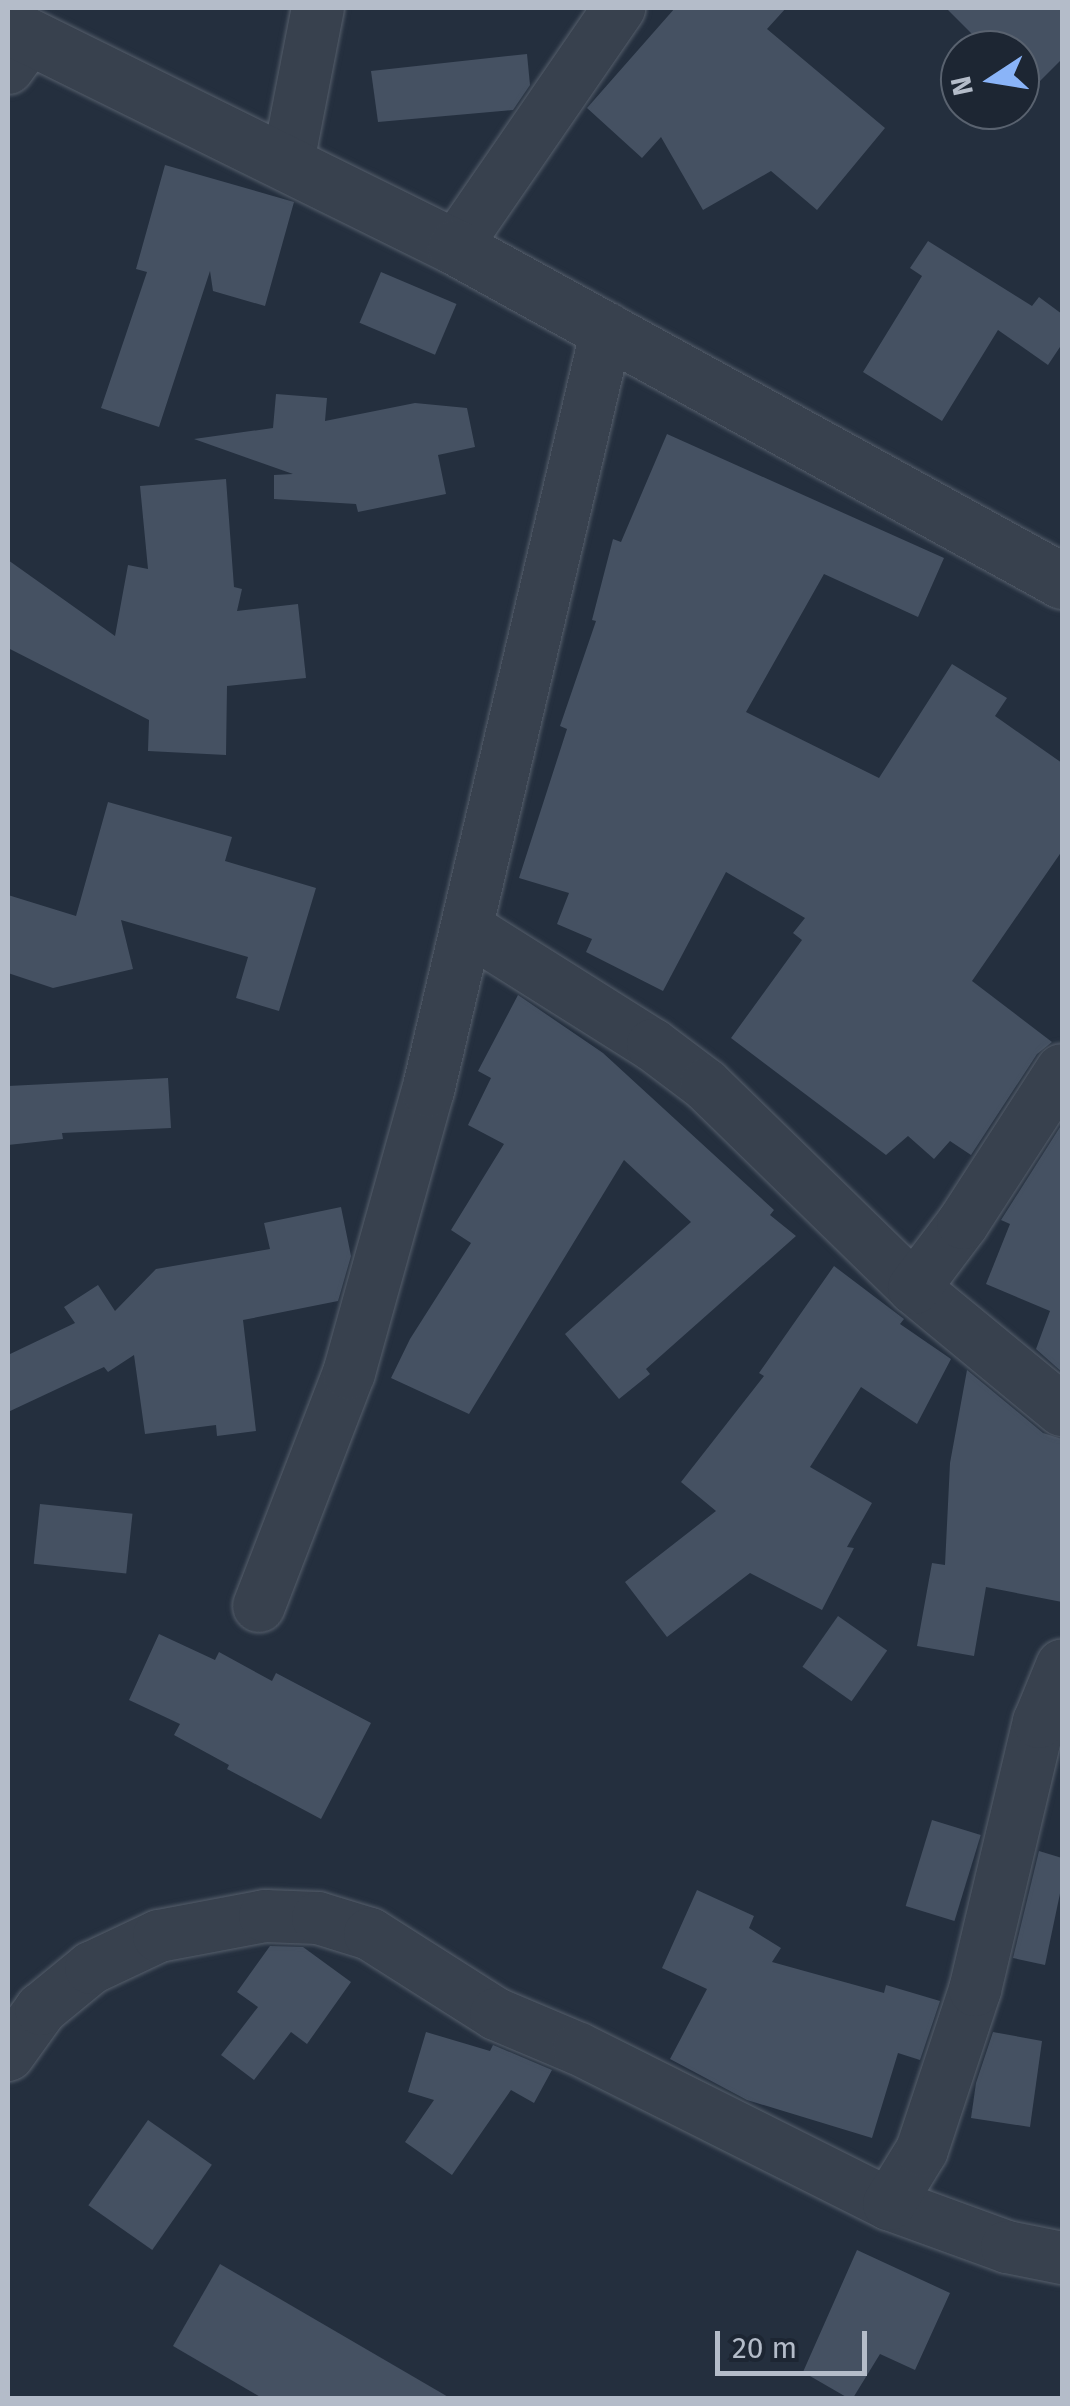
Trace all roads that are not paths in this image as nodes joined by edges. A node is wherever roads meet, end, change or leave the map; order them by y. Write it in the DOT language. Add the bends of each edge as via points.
graph roads {
  1 [pos="318,8"];
  2 [pos="619,8"];
  3 [pos="15,44"];
  4 [pos="288,162"];
  5 [pos="455,247"];
  6 [pos="607,328"];
  7 [pos="1062,581"];
  8 [pos="467,928"];
  9 [pos="1062,1070"];
  10 [pos="914,1288"];
  11 [pos="1062,1410"];
  12 [pos="258,1606"];
  13 [pos="1062,1666"];
  14 [pos="8,2054"];
  15 [pos="888,2204"];
  16 [pos="1062,2258"];
  1 -- 4 [label="street"];
  2 -- 5 [label="street"];
  3 -- 4 [label="street"];
  4 -- 5 [label="street"];
  5 -- 6 [label="street"];
  6 -- 7 [label="street"];
  6 -- 8 [label="street"];
  8 -- 10 [label="street" via="706,1085"];
  8 -- 12 [label="street" via="349,1373"];
  9 -- 10 [label="street"];
  10 -- 11 [label="street"];
  13 -- 15 [label="street" via="1040,1722 975,1990 922,2150"];
  14 -- 15 [label="street" via="41,2009 91,1968 159,1936 265,1916 318,1918 370,1934 496,2014 597,2057"];
  15 -- 16 [label="street" via="1006,2247"];
}
